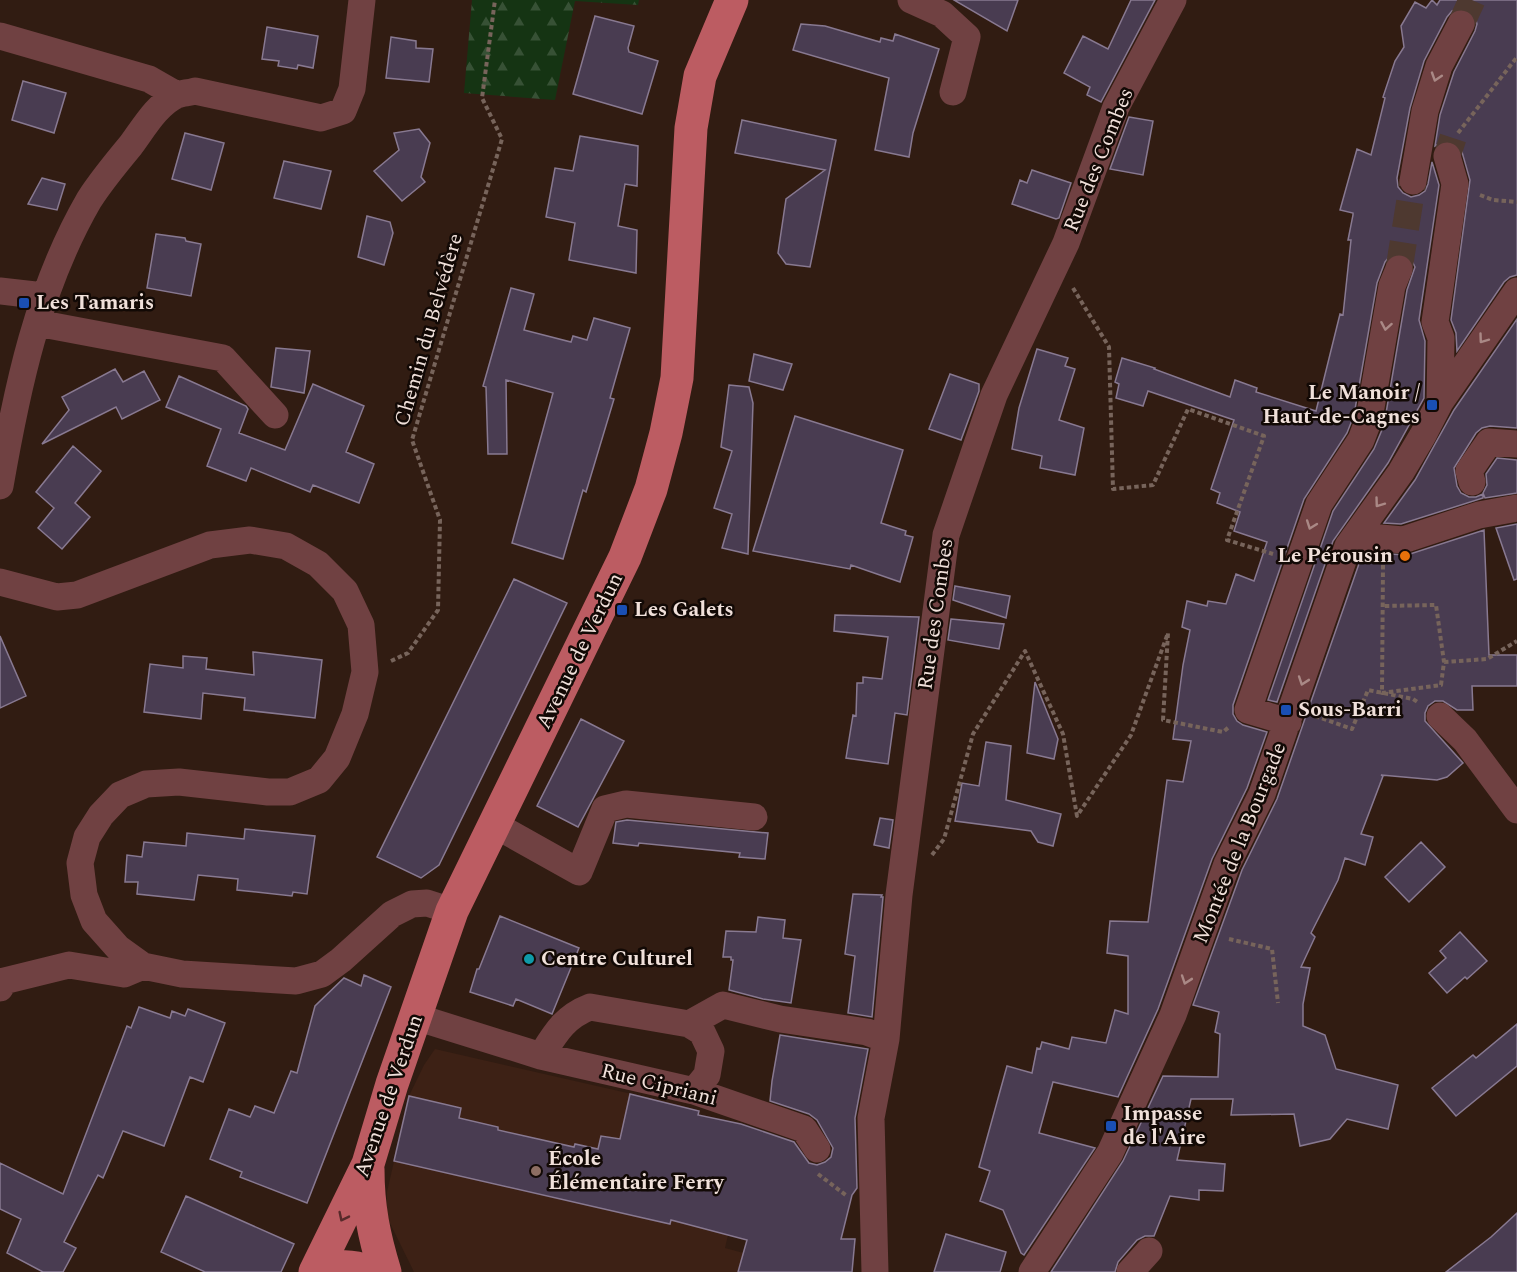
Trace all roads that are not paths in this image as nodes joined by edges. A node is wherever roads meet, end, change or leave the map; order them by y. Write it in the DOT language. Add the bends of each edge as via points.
graph roads {
  1 [pos="362,0"];
  2 [pos="732,0"];
  3 [pos="911,0"];
  4 [pos="1173,0"];
  5 [pos="1461,24"];
  6 [pos="0,36"];
  7 [pos="953,92"];
  8 [pos="177,95"];
  9 [pos="1450,159"];
  10 [pos="1413,181"];
  11 [pos="1399,269"];
  12 [pos="0,291"];
  13 [pos="1517,291"];
  14 [pos="44,296"];
  15 [pos="37,323"];
  16 [pos="1440,402"];
  17 [pos="275,415"];
  18 [pos="1517,444"];
  19 [pos="1472,482"];
  20 [pos="0,486"];
  21 [pos="1517,508"];
  22 [pos="1348,546"];
  23 [pos="0,582"];
  24 [pos="1291,715"];
  25 [pos="1440,716"];
  26 [pos="1517,810"];
  27 [pos="754,817"];
  28 [pos="495,825"];
  29 [pos="452,911"];
  30 [pos="143,966"];
  31 [pos="0,988"];
  32 [pos="416,1017"];
  33 [pos="689,1024"];
  34 [pos="886,1039"];
  35 [pos="542,1056"];
  36 [pos="694,1091"];
  37 [pos="817,1149"];
  38 [pos="368,1164"];
  39 [pos="1149,1251"];
  40 [pos="1033,1271"];
  41 [pos="315,1272"];
  42 [pos="320,1272"];
  43 [pos="369,1272"];
  44 [pos="385,1272"];
  45 [pos="875,1272"];
  46 [pos="1130,1272"];
  1 -- 8 [label="street" via="352,89 343,111 321,118 195,91"];
  2 -- 28 [label="main road, Avenue de Verdun" via="700,76 692,128 677,378 651,489 625,557"];
  3 -- 7 [label="street" via="942,14 967,37"];
  4 -- 34 [label="street, Rue des Combes" via="1116,108 1066,243 994,395 946,535 899,895"];
  5 -- 10 [label="street, one-way" via="1439,66 1425,111"];
  6 -- 8 [label="street" via="149,79"];
  8 -- 14 [label="street" via="164,104 90,199"];
  9 -- 16 [label="street" via="1435,322 1441,338"];
  11 -- 24 [label="street, one-way" via="1392,286 1369,419 1361,440 1319,504 1248,710"];
  12 -- 14 [label="street"];
  13 -- 16 [label="street, Montée de la Bourgade, one-way"];
  14 -- 15 [label="street"];
  15 -- 17 [label="street" via="223,358"];
  15 -- 20 [label="street" via="15,403"];
  16 -- 22 [label="street, Montée de la Bourgade, one-way" via="1401,472"];
  18 -- 19 [label="street" via="1489,442 1470,471"];
  21 -- 22 [label="street" via="1478,511 1403,540 1369,537"];
  22 -- 24 [label="street, Montée de la Bourgade, one-way"];
  23 -- 30 [label="street" via="57,597 77,595 210,545 250,540 286,546 318,564 345,591 361,625 365,672 355,714 337,758 319,780 290,792 179,782 146,784 120,795 100,815 87,837 81,863 84,895 94,921 118,948"];
  24 -- 40 [label="street, Montée de la Bourgade, one-way" via="1262,794 1227,864 1173,1015 1110,1153"];
  25 -- 26 [label="street" via="1465,740"];
  27 -- 28 [label="street" via="626,804 605,809 579,872"];
  28 -- 29 [label="main road, Avenue de Verdun"];
  29 -- 30 [label="street" via="427,903 412,904 392,914 322,974 296,981 182,974"];
  29 -- 32 [label="main road, Avenue de Verdun"];
  30 -- 31 [label="street" via="124,974 69,965 4,981"];
  32 -- 35 [label="street, Rue Cipriani"];
  32 -- 38 [label="main road, Avenue de Verdun"];
  33 -- 34 [label="street" via="723,1005"];
  33 -- 35 [label="street" via="590,1007 576,1012 557,1031"];
  33 -- 36 [label="street" via="702,1032 711,1051 707,1075"];
  34 -- 45 [label="street, Rue des Combes" via="871,1118"];
  35 -- 36 [label="street, Rue Cipriani"];
  36 -- 37 [label="street, Rue Cipriani" via="804,1129"];
  38 -- 41 [label="main road, Avenue de Verdun, one-way"];
  38 -- 44 [label="main road" via="373,1233"];
  39 -- 46 [label="street"];
  42 -- 43 [label="main road" via="349,1266"];
}
